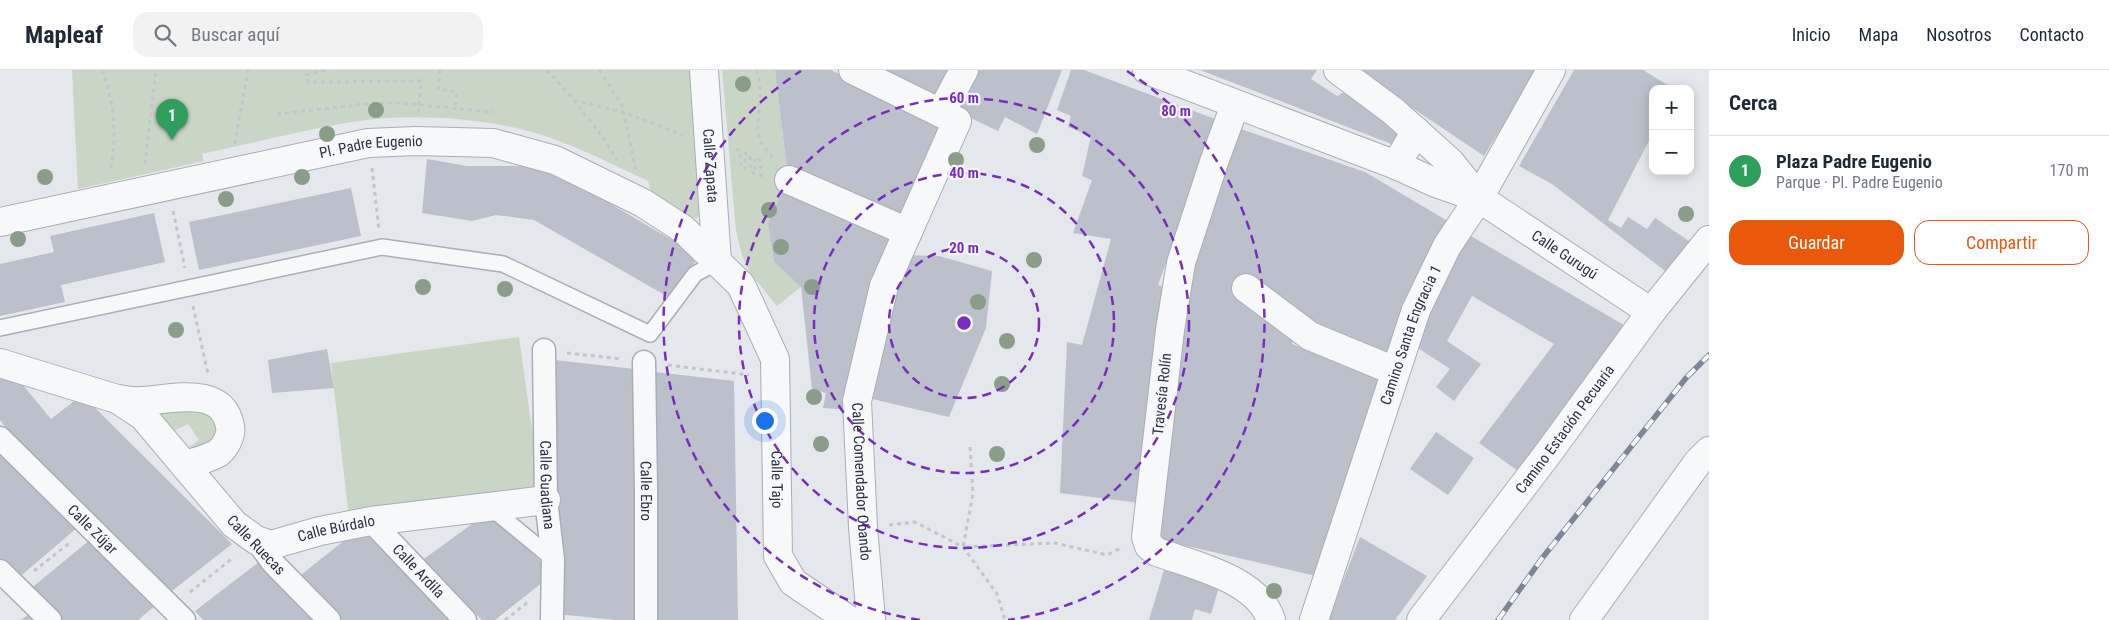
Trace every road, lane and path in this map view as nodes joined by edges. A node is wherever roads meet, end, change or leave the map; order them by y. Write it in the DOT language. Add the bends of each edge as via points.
graph roads {
  1 [pos="102,70"];
  2 [pos="156,70"];
  3 [pos="248,70"];
  4 [pos="325,70"];
  5 [pos="440,70"];
  6 [pos="547,70"];
  7 [pos="599,70"];
  8 [pos="704,70"];
  9 [pos="757,70"];
  10 [pos="853,70"];
  11 [pos="964,70"];
  12 [pos="1147,70"];
  13 [pos="1338,70"];
  14 [pos="1552,70"];
  15 [pos="419,104"];
  16 [pos="1235,105"];
  17 [pos="455,108"];
  18 [pos="494,112"];
  19 [pos="941,113"];
  20 [pos="277,114"];
  21 [pos="1416,131"];
  22 [pos="416,141"];
  23 [pos="368,143"];
  24 [pos="619,163"];
  25 [pos="1396,165"];
  26 [pos="231,172"];
  27 [pos="110,175"];
  28 [pos="789,180"];
  29 [pos="168,186"];
  30 [pos="141,192"];
  31 [pos="1479,198"];
  32 [pos="643,203"];
  33 [pos="0,222"];
  34 [pos="908,232"];
  35 [pos="1709,240"];
  36 [pos="382,247"];
  37 [pos="717,262"];
  38 [pos="189,288"];
  39 [pos="1246,288"];
  40 [pos="1651,312"];
  41 [pos="0,328"];
  42 [pos="544,350"];
  43 [pos="644,362"];
  44 [pos="0,363"];
  45 [pos="1395,372"];
  46 [pos="209,379"];
  47 [pos="118,399"];
  48 [pos="0,438"];
  49 [pos="970,447"];
  50 [pos="1709,452"];
  51 [pos="185,466"];
  52 [pos="546,500"];
  53 [pos="490,507"];
  54 [pos="371,521"];
  55 [pos="90,526"];
  56 [pos="863,527"];
  57 [pos="1146,537"];
  58 [pos="256,540"];
  59 [pos="963,547"];
  60 [pos="552,559"];
  61 [pos="8,579"];
  62 [pos="178,613"];
  63 [pos="50,620"];
  64 [pos="330,620"];
  65 [pos="465,620"];
  66 [pos="552,620"];
  67 [pos="646,620"];
  68 [pos="849,620"];
  69 [pos="872,620"];
  70 [pos="1005,620"];
  71 [pos="1271,620"];
  72 [pos="1314,620"];
  73 [pos="1421,620"];
  74 [pos="1584,620"];
  1 -- 27 [label="path" via="114,115"];
  2 -- 30 [label="path"];
  3 -- 26 [label="path"];
  4 -- 15 [label="path" via="306,75 308,82 421,81"];
  5 -- 17 [label="path" via="438,89 457,92"];
  6 -- 24 [label="path" via="574,100"];
  7 -- 32 [label="path" via="622,105"];
  8 -- 37 [label="street, Calle Zapata"];
  9 -- 28 [label="path" via="760,90 756,128 765,150 785,168"];
  10 -- 19 [label="street, Calle Comendador Obando"];
  11 -- 19 [label="street"];
  12 -- 16 [label="street, Calle Gurugú"];
  13 -- 21 [label="street, Calle Gurugú"];
  14 -- 31 [label="street, Camino Santa Engracia 1"];
  15 -- 17 [label="path"];
  15 -- 20 [label="path" via="374,103"];
  15 -- 22 [label="path"];
  16 -- 25 [label="street, Calle Gurugú"];
  16 -- 57 [label="street, Travesía Rolín" via="1181,264 1170,330"];
  17 -- 18 [label="path"];
  19 -- 34 [label="street, Calle Comendador Obando" via="957,121"];
  21 -- 25 [label="street"];
  21 -- 31 [label="street, Calle Gurugú" via="1450,162"];
  22 -- 23 [label="street, Pl. Padre Eugenio"];
  22 -- 32 [label="street, Pl. Padre Eugenio" via="493,143 555,160"];
  23 -- 26 [label="street, Pl. Padre Eugenio"];
  23 -- 36 [label="path"];
  25 -- 31 [label="street, Calle Gurugú"];
  26 -- 29 [label="street, Pl. Padre Eugenio"];
  28 -- 34 [label="street"];
  29 -- 30 [label="street, Pl. Padre Eugenio"];
  29 -- 38 [label="path"];
  30 -- 33 [label="street, Pl. Padre Eugenio"];
  31 -- 40 [label="street, Calle Gurugú"];
  31 -- 45 [label="street, Camino Santa Engracia 1" via="1448,246 1416,310"];
  32 -- 37 [label="street, Pl. Padre Eugenio" via="683,229"];
  34 -- 56 [label="street, Calle Comendador Obando" via="884,286 857,401"];
  35 -- 40 [label="street, Camino Estación Pecuaria"];
  36 -- 37 [label="lane" via="503,264 650,334 695,274"];
  36 -- 38 [label="lane"];
  37 -- 68 [label="street, Calle Tajo" via="741,285 775,359 778,556 794,582"];
  38 -- 41 [label="lane"];
  38 -- 46 [label="path"];
  39 -- 45 [label="street" via="1310,336"];
  40 -- 73 [label="street, Camino Estación Pecuaria"];
  42 -- 52 [label="street, Calle Guadiana"];
  43 -- 67 [label="street, Calle Ebro"];
  44 -- 47 [label="street, Calle Ruecas"];
  45 -- 72 [label="street, Camino Santa Engracia 1"];
  47 -- 51 [label="street, Calle Ruecas" via="143,416"];
  47 -- 51 [label="street, Calle Ruecas" via="139,402 183,396 203,398 220,406 228,417 231,430 227,442 218,453"];
  48 -- 55 [label="street, Calle Zújar"];
  49 -- 59 [label="path" via="973,494"];
  50 -- 74 [label="street" via="1698,462"];
  51 -- 58 [label="street, Calle Ruecas" via="234,524"];
  52 -- 53 [label="street, Calle Búrdalo"];
  52 -- 60 [label="street, Calle Guadiana"];
  53 -- 54 [label="street, Calle Búrdalo"];
  53 -- 60 [label="lane"];
  54 -- 58 [label="street, Calle Búrdalo" via="271,545"];
  54 -- 65 [label="street, Calle Ardila"];
  55 -- 61 [label="path"];
  55 -- 62 [label="street, Calle Zújar"];
  56 -- 59 [label="path" via="915,522"];
  56 -- 69 [label="street, Calle Comendador Obando"];
  57 -- 59 [label="path" via="1107,555 1055,543"];
  57 -- 71 [label="street" via="1149,546 1157,552 1245,587 1258,599"];
  58 -- 62 [label="path"];
  58 -- 64 [label="street, Calle Ruecas" via="273,563"];
  59 -- 70 [label="path" via="998,594"];
  60 -- 66 [label="street, Calle Guadiana"];
  61 -- 63 [label="street"];
}
